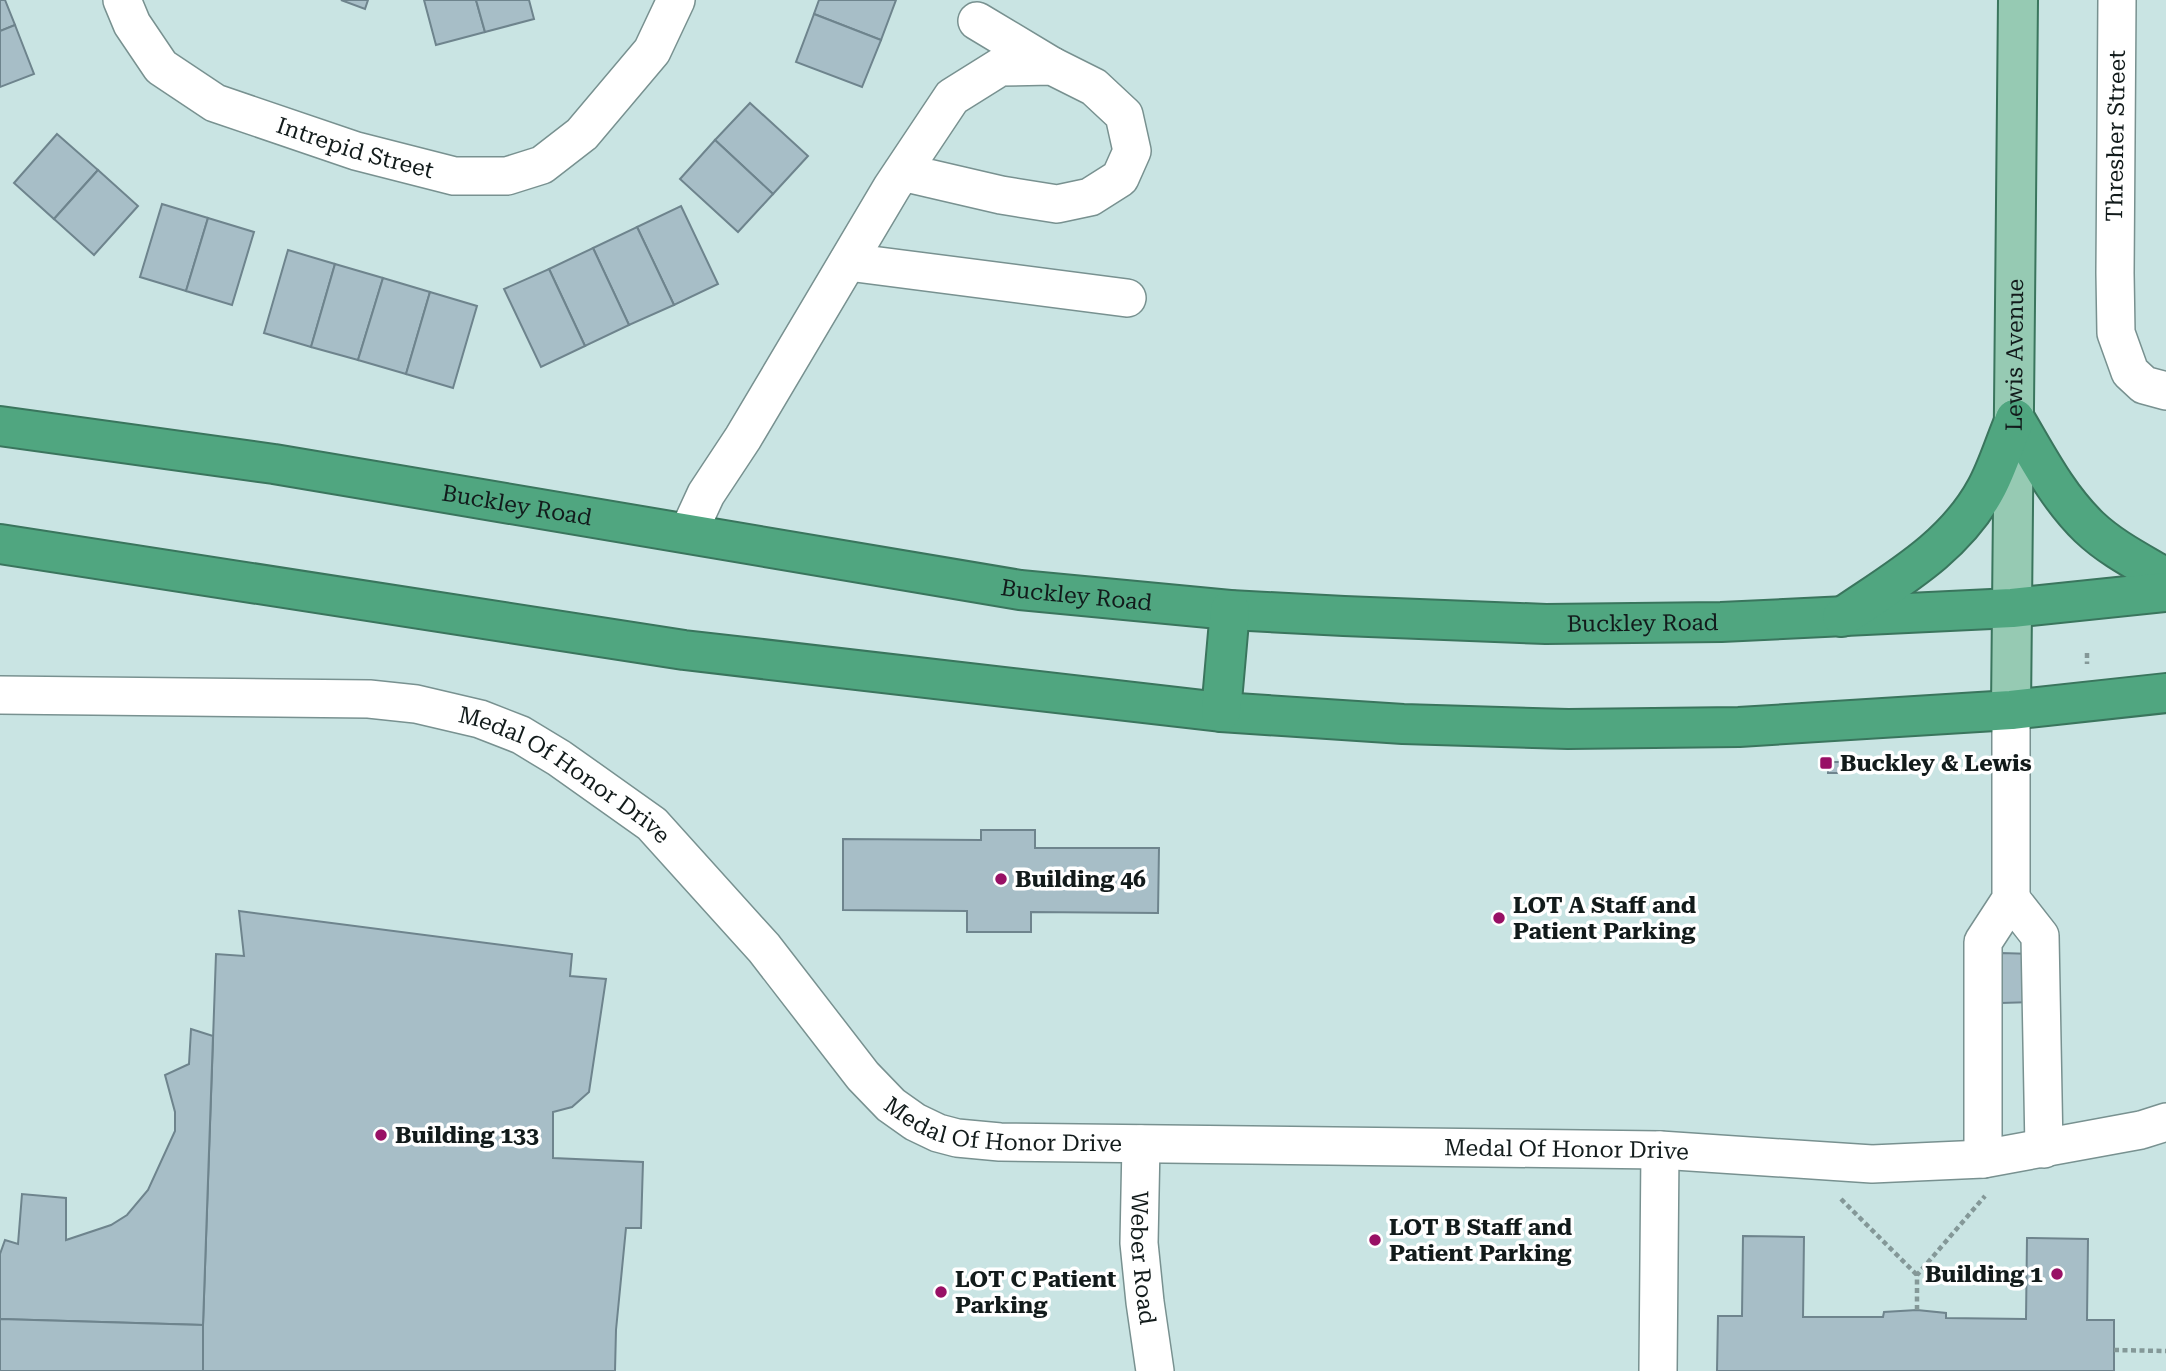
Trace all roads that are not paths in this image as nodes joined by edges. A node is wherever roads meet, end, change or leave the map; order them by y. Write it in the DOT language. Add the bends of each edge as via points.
graph roads {
  1 [pos="122,0"];
  2 [pos="676,0"];
  3 [pos="2018,0"];
  4 [pos="2117,0"];
  5 [pos="977,21"];
  6 [pos="1052,66"];
  7 [pos="902,172"];
  8 [pos="848,262"];
  9 [pos="1127,298"];
  10 [pos="2166,391"];
  11 [pos="2015,419"];
  12 [pos="0,426"];
  13 [pos="688,533"];
  14 [pos="0,544"];
  15 [pos="2166,578"];
  16 [pos="2166,592"];
  17 [pos="2012,608"];
  18 [pos="1230,610"];
  19 [pos="1842,617"];
  20 [pos="2166,693"];
  21 [pos="0,695"];
  22 [pos="2011,710"];
  23 [pos="1221,712"];
  24 [pos="2011,900"];
  25 [pos="2166,1122"];
  26 [pos="1142,1143"];
  27 [pos="2044,1149"];
  28 [pos="1660,1150"];
  29 [pos="1986,1176"];
  30 [pos="1155,1371"];
  31 [pos="1658,1371"];
  1 -- 2 [label="street, Intrepid Street" via="161,67 215,103 356,151 454,176 508,176 542,165 582,134 652,51"];
  3 -- 11 [label="main road, Lewis Avenue"];
  4 -- 10 [label="street, Thresher Street" via="2116,333 2130,372 2144,385"];
  5 -- 6 [label="street"];
  6 -- 7 [label="street" via="1000,67 952,97"];
  6 -- 7 [label="street" via="1094,87 1124,115 1132,151 1120,178 1090,197 1057,204"];
  7 -- 8 [label="street"];
  8 -- 9 [label="street"];
  8 -- 13 [label="street" via="706,494"];
  11 -- 15 [label="highway" via="2060,494 2089,527"];
  11 -- 17 [label="main road, Lewis Avenue"];
  11 -- 19 [label="highway" via="1986,489 1956,532 1925,561"];
  12 -- 13 [label="highway, Buckley Road" via="287,467"];
  13 -- 18 [label="highway, Buckley Road" via="1020,590"];
  14 -- 23 [label="highway" via="684,650"];
  16 -- 17 [label="highway, Buckley Road"];
  17 -- 19 [label="highway, Buckley Road"];
  17 -- 22 [label="main road, Lewis Avenue"];
  18 -- 19 [label="highway, Buckley Road" via="1546,624"];
  18 -- 23 [label="highway"];
  20 -- 22 [label="highway"];
  21 -- 26 [label="street, Medal Of Honor Drive" via="369,699 480,719 521,735 652,824 764,948 863,1076 915,1122 957,1138 1000,1142"];
  22 -- 23 [label="highway" via="1752,727 1581,729"];
  22 -- 24 [label="street"];
  24 -- 27 [label="street" via="2039,936"];
  24 -- 29 [label="street" via="1983,942"];
  25 -- 27 [label="street, Medal Of Honor Drive"];
  26 -- 28 [label="street, Medal Of Honor Drive"];
  26 -- 30 [label="street, Weber Road" via="1139,1243"];
  27 -- 29 [label="street, Medal Of Honor Drive"];
  28 -- 29 [label="street, Medal Of Honor Drive"];
  28 -- 31 [label="street"];
}
